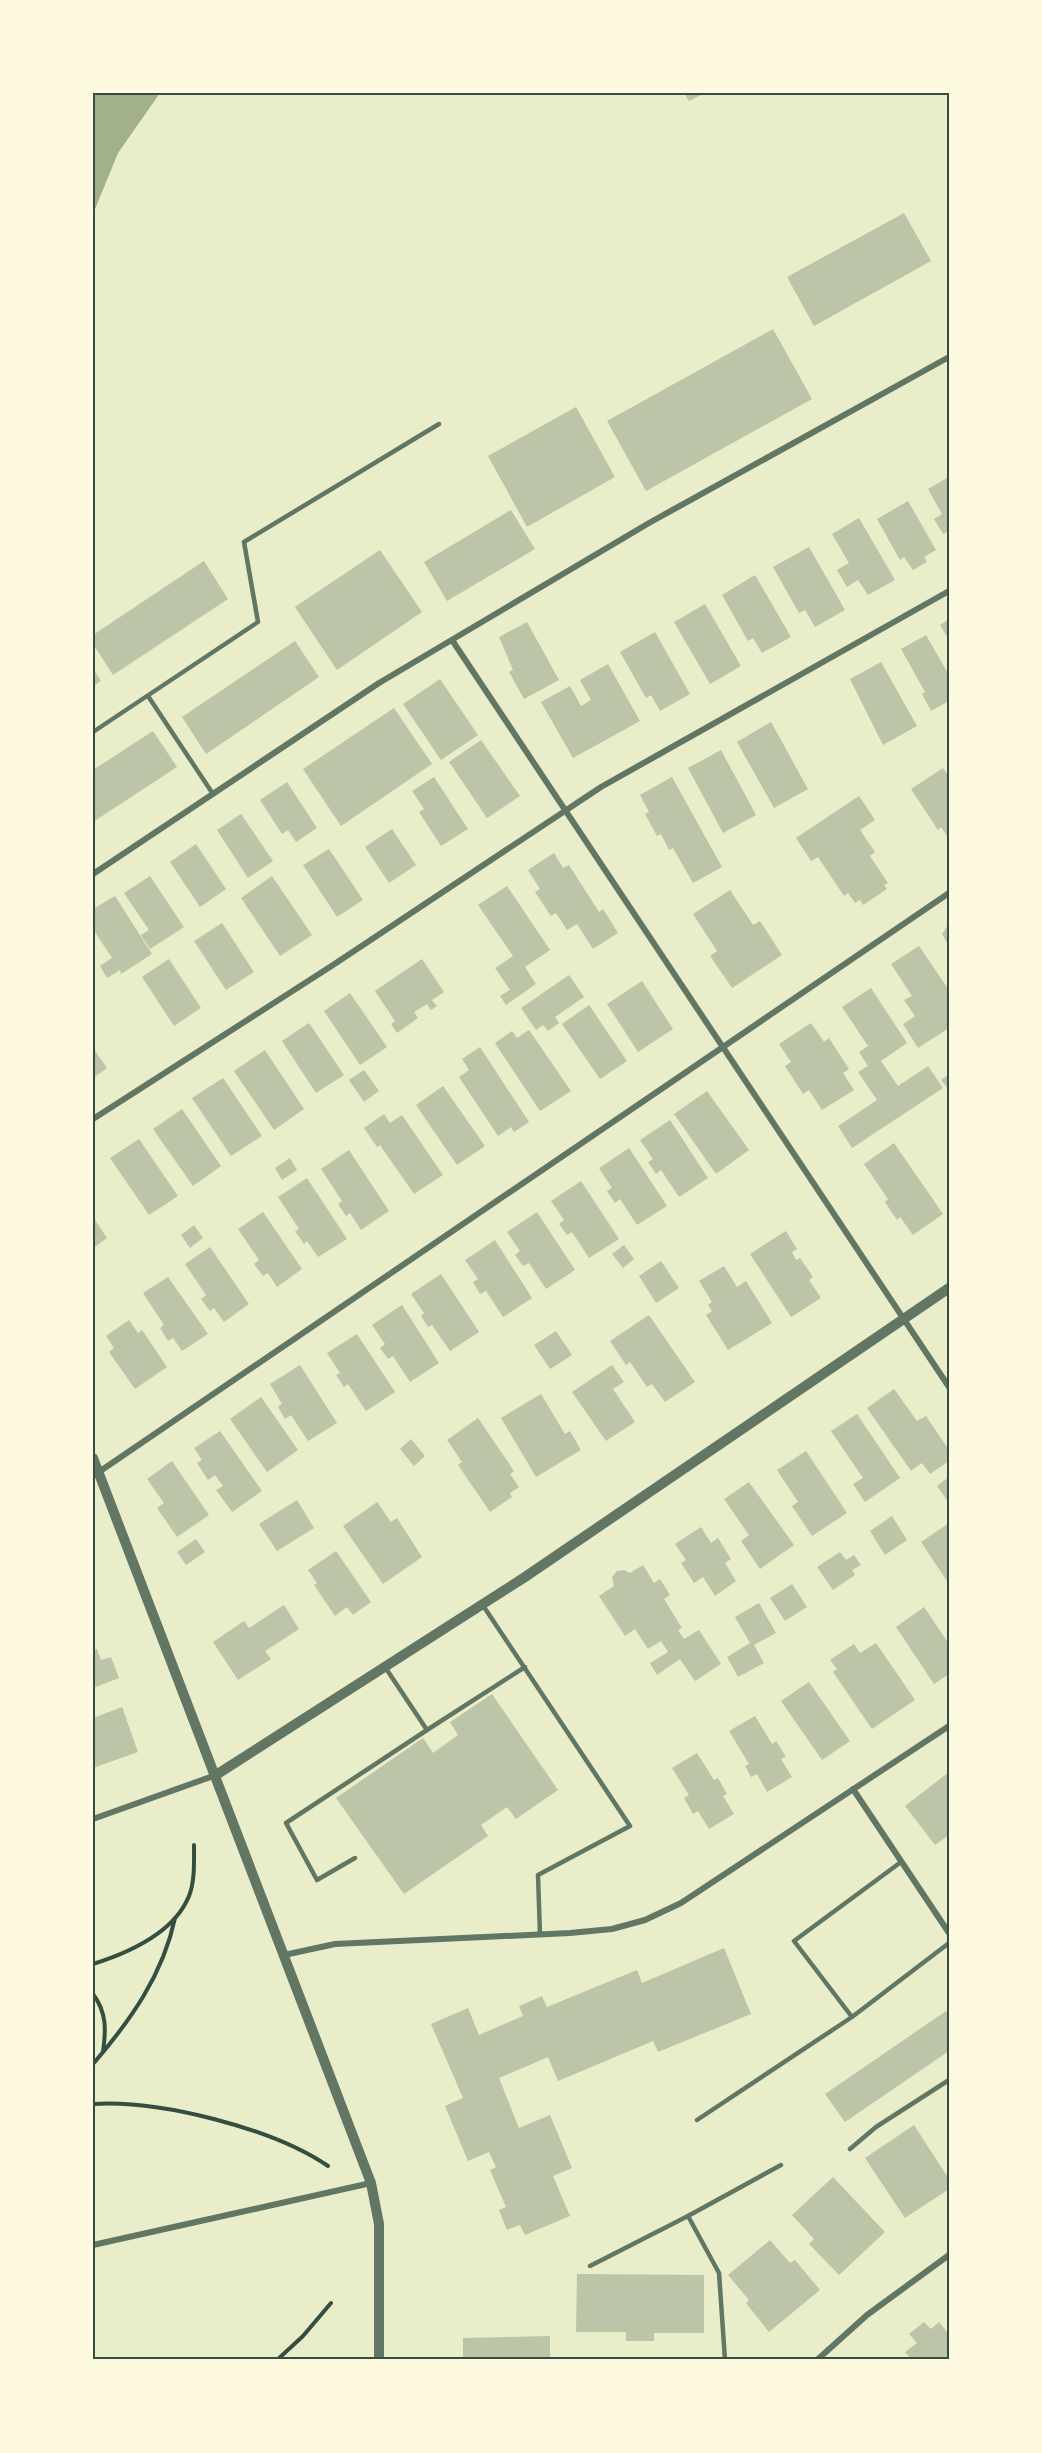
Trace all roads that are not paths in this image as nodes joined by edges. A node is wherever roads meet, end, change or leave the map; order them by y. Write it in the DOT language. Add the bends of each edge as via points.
graph roads {
  1 [pos="949,357"];
  2 [pos="439,424"];
  3 [pos="949,591"];
  4 [pos="452,640"];
  5 [pos="148,696"];
  6 [pos="93,732"];
  7 [pos="213,794"];
  8 [pos="565,810"];
  9 [pos="93,874"];
  10 [pos="949,893"];
  11 [pos="720,1047"];
  12 [pos="93,1119"];
  13 [pos="949,1288"];
  14 [pos="903,1320"];
  15 [pos="949,1387"];
  16 [pos="93,1458"];
  17 [pos="96,1475"];
  18 [pos="482,1604"];
  19 [pos="386,1667"];
  20 [pos="525,1667"];
  21 [pos="949,1726"];
  22 [pos="427,1730"];
  23 [pos="216,1776"];
  24 [pos="853,1789"];
  25 [pos="93,1819"];
  26 [pos="355,1858"];
  27 [pos="902,1862"];
  28 [pos="949,1933"];
  29 [pos="540,1935"];
  30 [pos="949,1943"];
  31 [pos="284,1955"];
  32 [pos="852,2016"];
  33 [pos="949,2080"];
  34 [pos="697,2120"];
  35 [pos="850,2149"];
  36 [pos="781,2165"];
  37 [pos="371,2183"];
  38 [pos="688,2216"];
  39 [pos="93,2245"];
  40 [pos="949,2256"];
  41 [pos="590,2266"];
  42 [pos="379,2360"];
  43 [pos="724,2360"];
  44 [pos="817,2360"];
  1 -- 4 [label="street" via="649,523"];
  2 -- 5 [label="lane" via="244,543 258,622"];
  3 -- 8 [label="street"];
  4 -- 7 [label="street" via="379,683"];
  4 -- 8 [label="street"];
  5 -- 6 [label="lane"];
  5 -- 7 [label="lane"];
  7 -- 9 [label="street"];
  8 -- 11 [label="street"];
  8 -- 12 [label="street"];
  10 -- 11 [label="street"];
  11 -- 14 [label="street"];
  11 -- 17 [label="street"];
  13 -- 14 [label="street"];
  14 -- 15 [label="street"];
  14 -- 18 [label="street"];
  16 -- 17 [label="street"];
  17 -- 23 [label="street"];
  18 -- 19 [label="street"];
  18 -- 20 [label="lane"];
  19 -- 22 [label="lane"];
  19 -- 23 [label="street"];
  20 -- 22 [label="lane"];
  20 -- 29 [label="lane" via="630,1826 538,1875"];
  21 -- 24 [label="street"];
  22 -- 26 [label="lane" via="286,1823 316,1880"];
  23 -- 25 [label="street"];
  23 -- 31 [label="street"];
  24 -- 27 [label="street"];
  24 -- 29 [label="street" via="663,1912 612,1929"];
  27 -- 28 [label="street"];
  27 -- 32 [label="lane" via="794,1941"];
  29 -- 31 [label="street" via="335,1944"];
  30 -- 32 [label="lane"];
  31 -- 37 [label="street"];
  32 -- 34 [label="lane"];
  33 -- 35 [label="lane" via="876,2127"];
  36 -- 38 [label="lane"];
  37 -- 39 [label="street"];
  37 -- 42 [label="street" via="379,2234"];
  38 -- 41 [label="lane"];
  38 -- 43 [label="lane" via="718,2273"];
  40 -- 44 [label="street" via="867,2314"];
}
